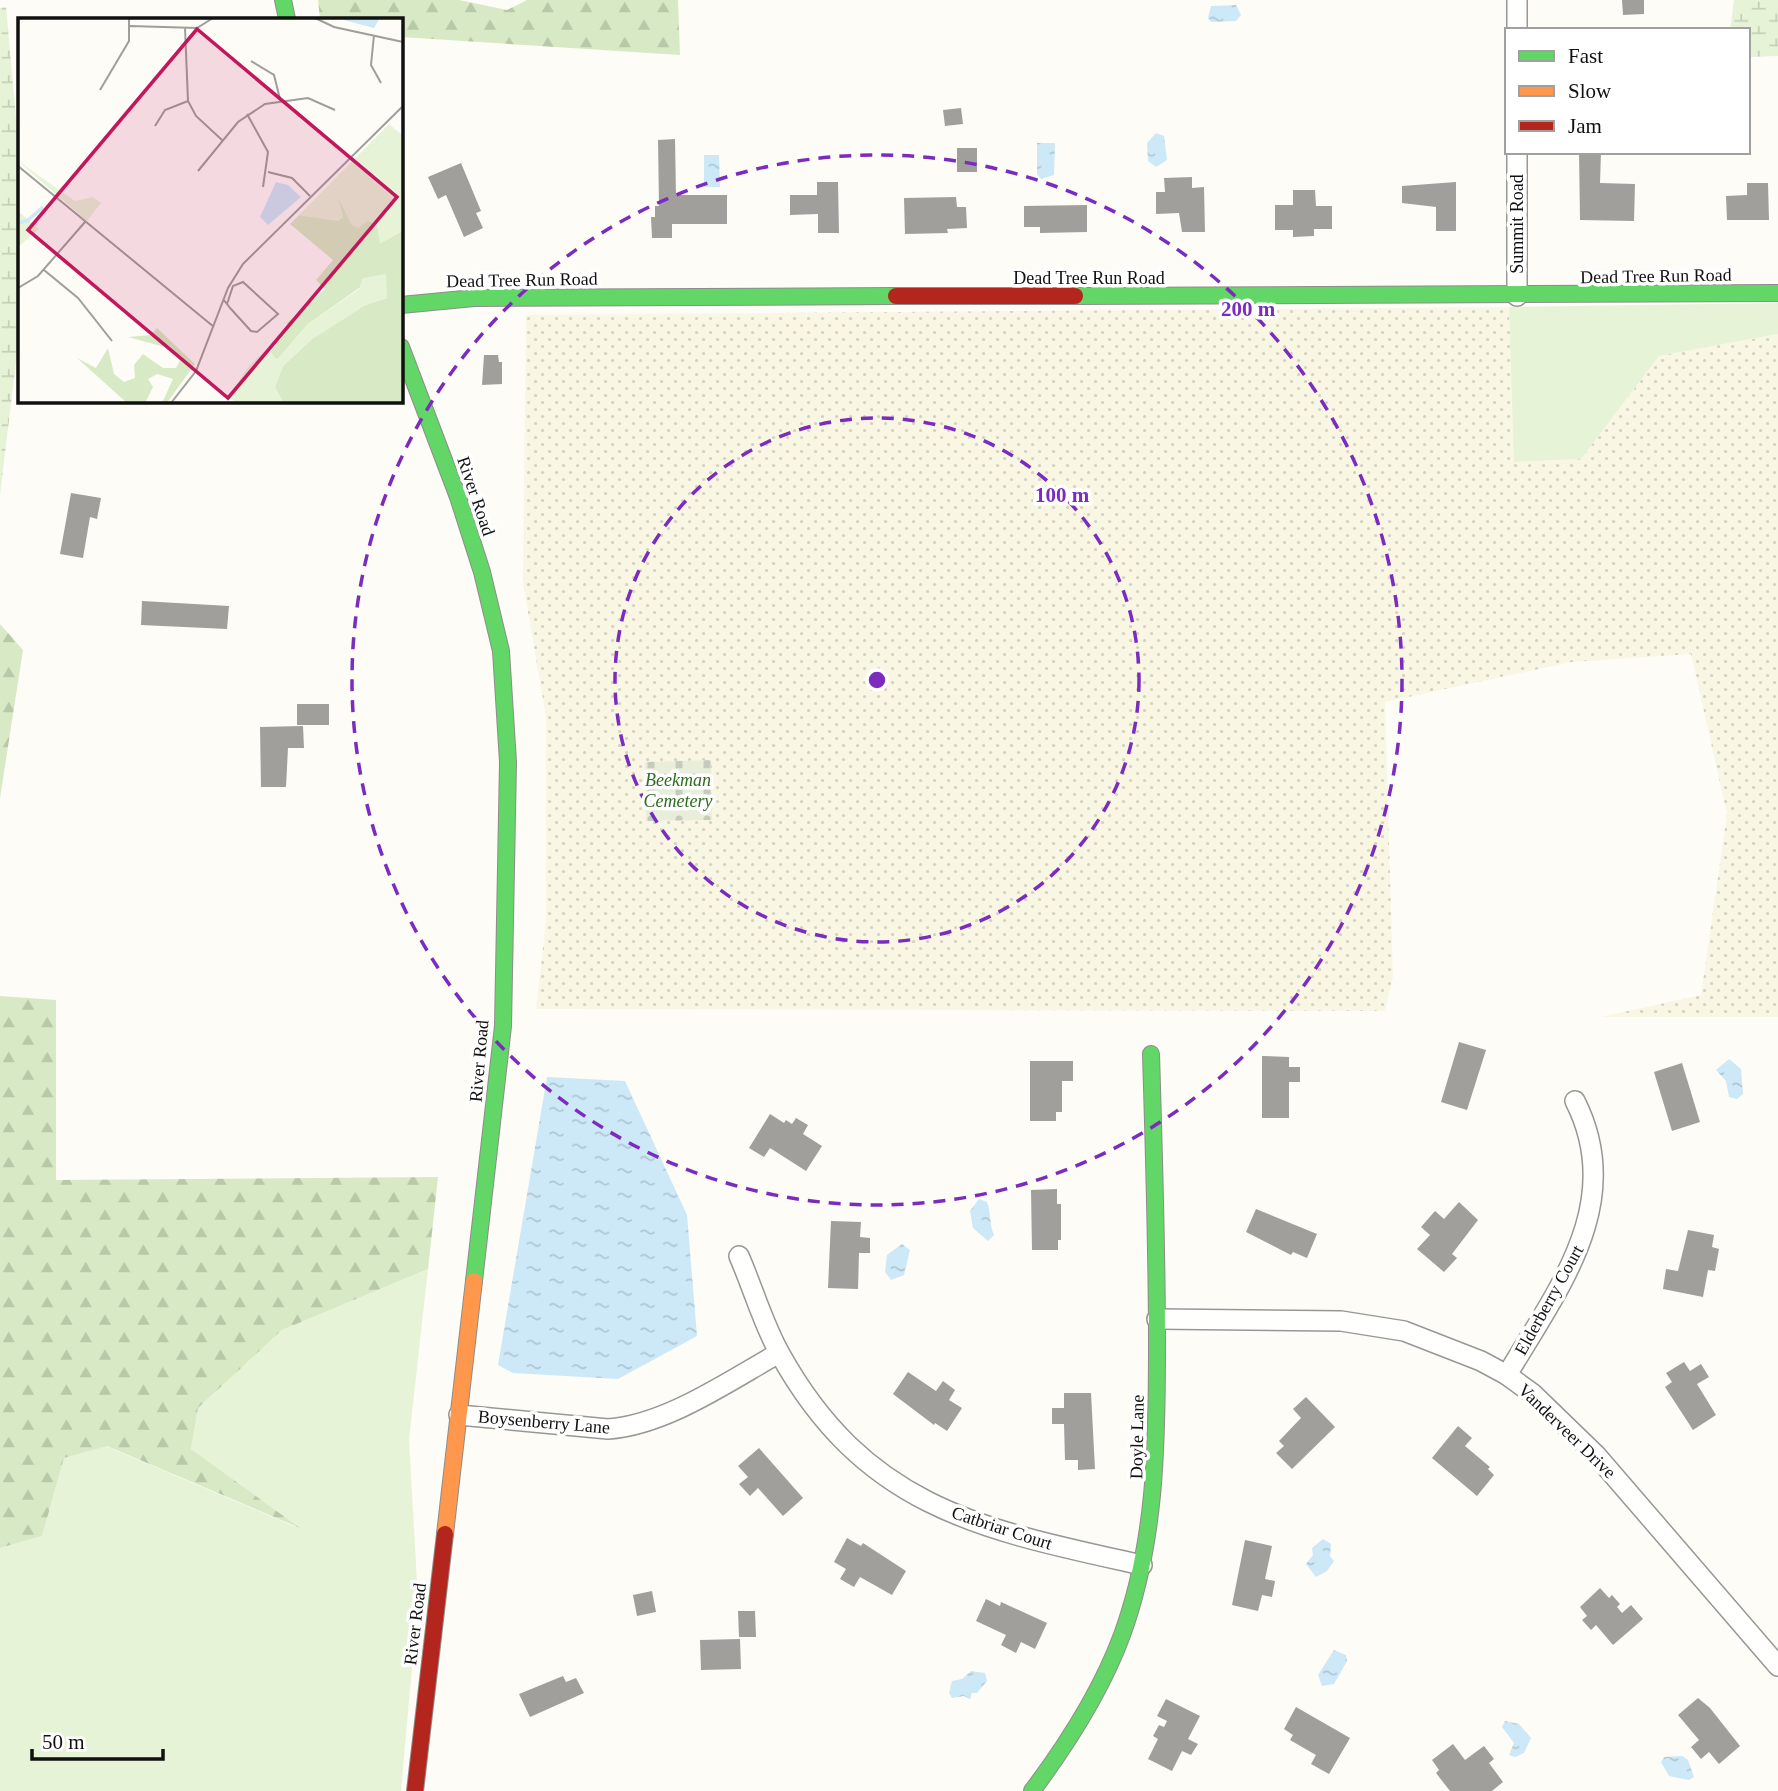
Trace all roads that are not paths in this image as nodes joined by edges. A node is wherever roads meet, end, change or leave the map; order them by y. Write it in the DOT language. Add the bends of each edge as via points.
graph roads {
  1 [pos="283,0"];
  2 [pos="1517,0"];
  3 [pos="288,18"];
  4 [pos="1517,28"];
  5 [pos="1517,154"];
  6 [pos="1778,293"];
  7 [pos="1517,296"];
  8 [pos="402,305"];
  9 [pos="402,350"];
  10 [pos="1151,1054"];
  11 [pos="1575,1101"];
  12 [pos="739,1256"];
  13 [pos="1157,1319"];
  14 [pos="779,1353"];
  15 [pos="1507,1375"];
  16 [pos="459,1415"];
  17 [pos="1142,1565"];
  18 [pos="1778,1666"];
  19 [pos="1034,1790"];
  20 [pos="415,1791"];
  1 -- 3 [label="street"];
  2 -- 4 [label="street"];
  5 -- 7 [label="street, Summit Road"];
  6 -- 7 [label="street, Dead Tree Run Road"];
  7 -- 8 [label="street, Dead Tree Run Road" via="474,298"];
  9 -- 16 [label="street, River Road" via="482,572 505,681 503,1026"];
  10 -- 13 [label="street, Doyle Lane"];
  11 -- 15 [label="street, Elderberry Court" via="1592,1156 1588,1226 1572,1263"];
  12 -- 14 [label="street, Catbriar Court"];
  13 -- 15 [label="street, Vanderveer Drive" via="1278,1318 1391,1329"];
  13 -- 17 [label="street, Doyle Lane" via="1155,1487"];
  14 -- 16 [label="street, Boysenberry Lane" via="654,1420 627,1427"];
  14 -- 17 [label="street, Catbriar Court" via="812,1404 842,1438 900,1487 965,1521"];
  15 -- 18 [label="street, Vanderveer Drive" via="1534,1394 1597,1455"];
  16 -- 20 [label="street, River Road"];
  17 -- 19 [label="street, Doyle Lane" via="1130,1612 1096,1698"];
}
